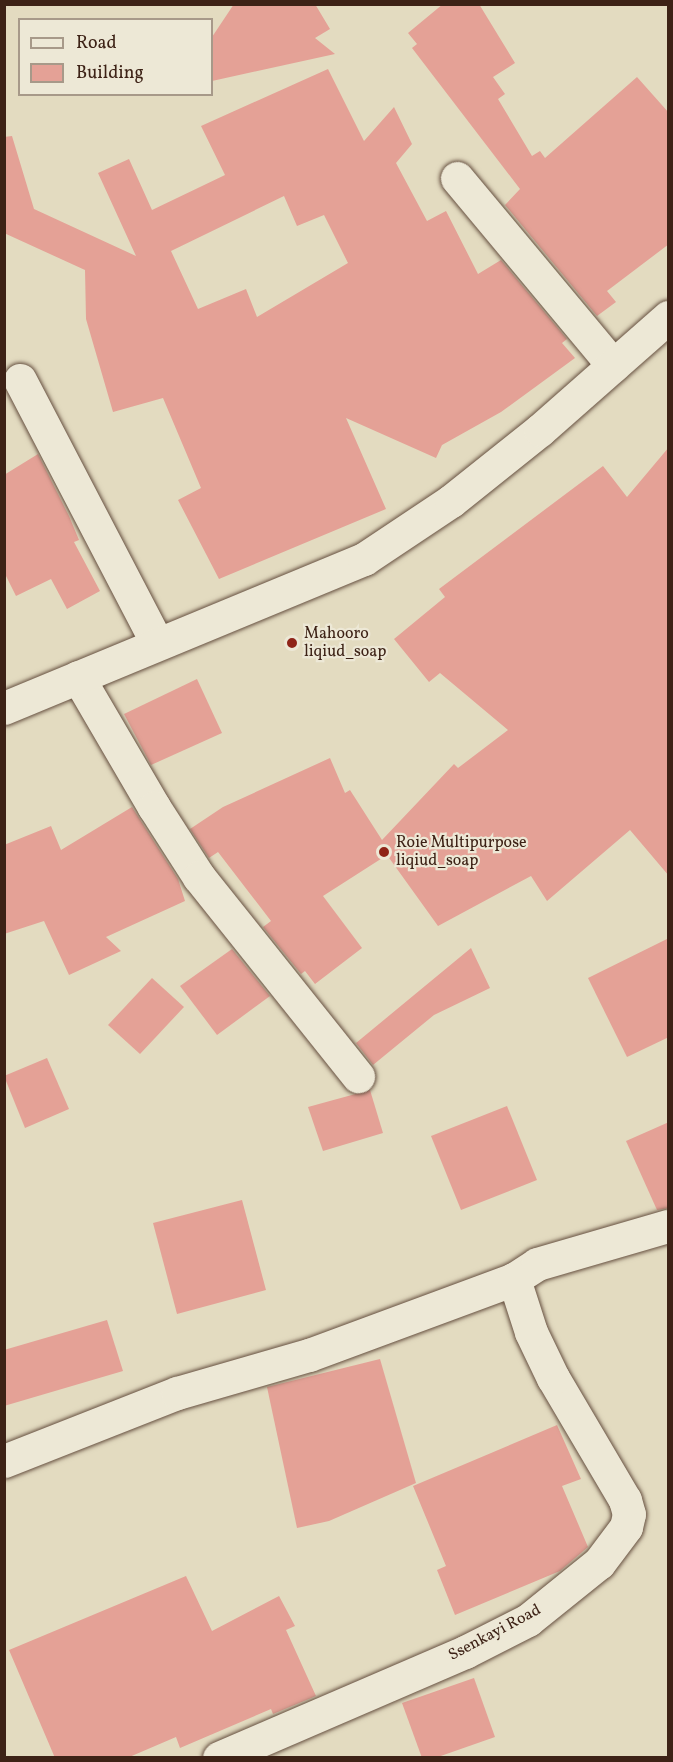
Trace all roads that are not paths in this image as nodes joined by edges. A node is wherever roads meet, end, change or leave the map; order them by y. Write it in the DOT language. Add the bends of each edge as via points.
graph roads {
  1 [pos="457,178"];
  2 [pos="669,317"];
  3 [pos="613,365"];
  4 [pos="20,381"];
  5 [pos="157,643"];
  6 [pos="78,677"];
  7 [pos="4,708"];
  8 [pos="357,1076"];
  9 [pos="669,1226"];
  10 [pos="514,1279"];
  11 [pos="4,1461"];
  12 [pos="219,1758"];
  1 -- 3 [label="street"];
  2 -- 3 [label="street"];
  3 -- 5 [label="street" via="451,501 364,559"];
  4 -- 5 [label="street"];
  5 -- 6 [label="street"];
  6 -- 7 [label="street"];
  6 -- 8 [label="street" via="199,877"];
  9 -- 10 [label="street" via="537,1264"];
  10 -- 11 [label="street" via="309,1355 177,1394"];
  10 -- 12 [label="street, Ssenkayi Road" via="531,1332 553,1378 625,1500 629,1514 626,1527 599,1563 528,1620 465,1652"];
}
